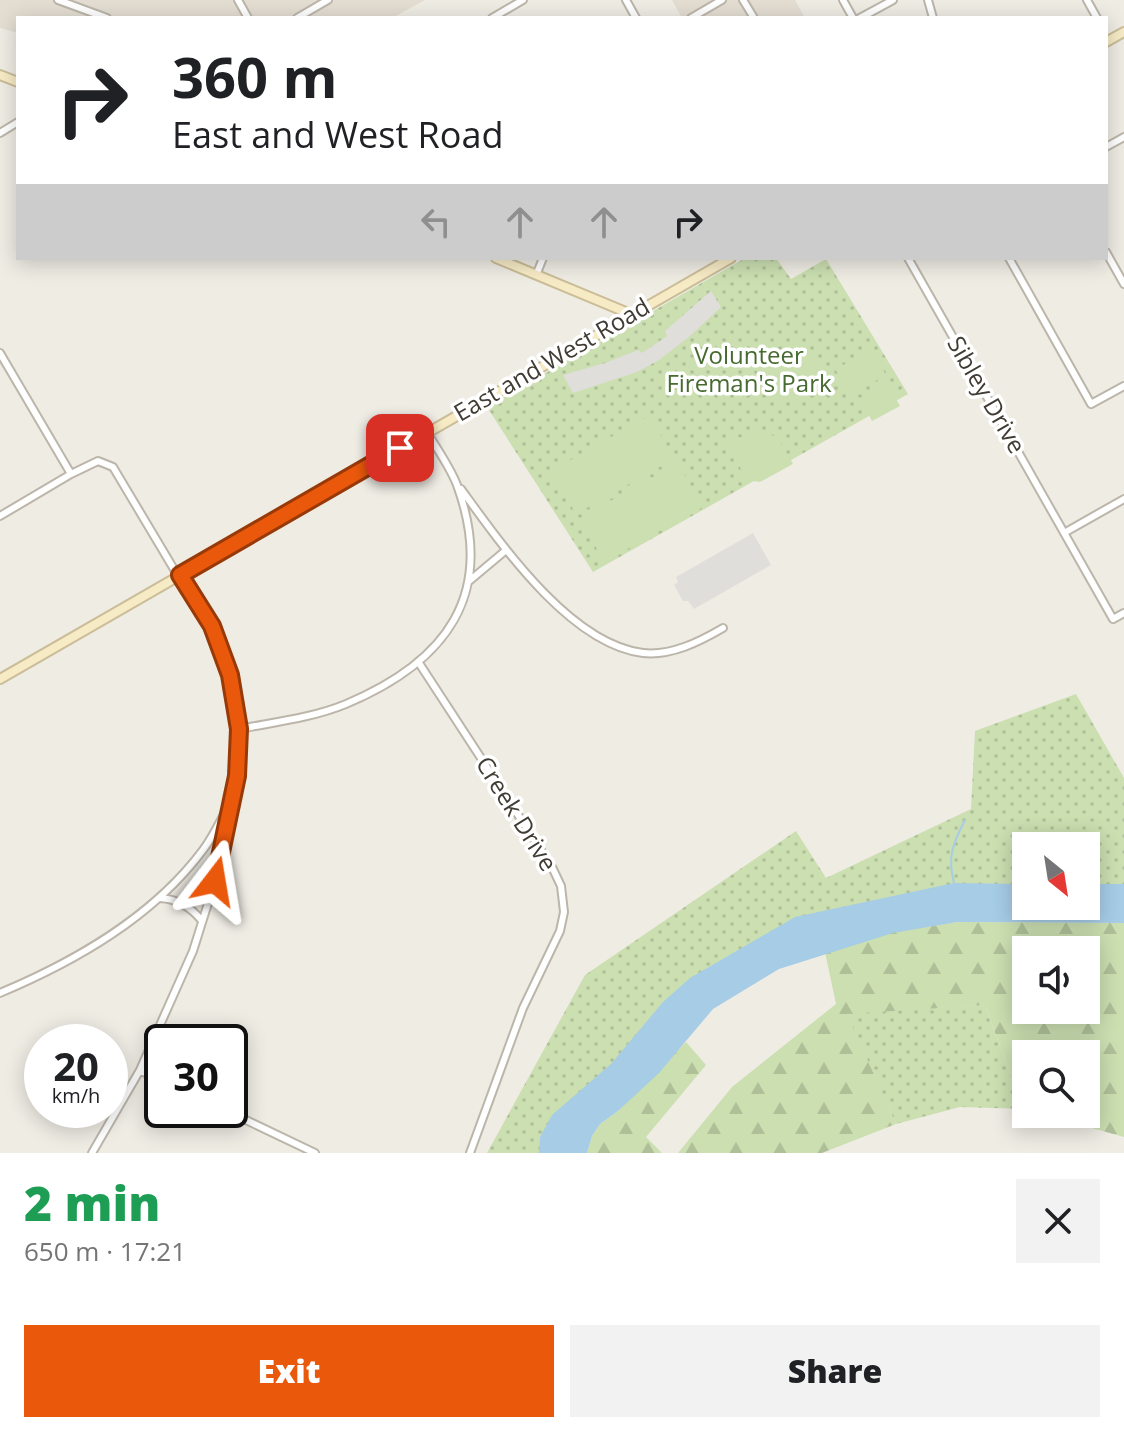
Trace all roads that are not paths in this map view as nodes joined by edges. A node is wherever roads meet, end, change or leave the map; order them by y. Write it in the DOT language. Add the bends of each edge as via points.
graph roads {
  1 [pos="58,0"];
  2 [pos="328,0"];
  3 [pos="523,0"];
  4 [pos="722,0"];
  5 [pos="893,0"];
  6 [pos="102,16"];
  7 [pos="300,16"];
  8 [pos="495,16"];
  9 [pos="694,16"];
  10 [pos="864,16"];
  11 [pos="1108,256"];
  12 [pos="501,260"];
  13 [pos="542,260"];
  14 [pos="728,260"];
  15 [pos="909,260"];
  16 [pos="1010,260"];
  17 [pos="537,273"];
  18 [pos="1124,284"];
  19 [pos="633,315"];
  20 [pos="0,353"];
  21 [pos="1124,386"];
  22 [pos="427,432"];
  23 [pos="71,474"];
  24 [pos="456,483"];
  25 [pos="1124,499"];
  26 [pos="0,516"];
  27 [pos="1064,533"];
  28 [pos="505,551"];
  29 [pos="179,575"];
  30 [pos="468,582"];
  31 [pos="1124,613"];
  32 [pos="723,628"];
  33 [pos="419,663"];
  34 [pos="0,679"];
  35 [pos="239,729"];
  36 [pos="230,804"];
  37 [pos="160,898"];
  38 [pos="202,921"];
  39 [pos="0,993"];
  40 [pos="140,1070"];
  41 [pos="144,1072"];
  42 [pos="248,1122"];
  43 [pos="305,1151"];
  44 [pos="92,1153"];
  45 [pos="315,1153"];
  46 [pos="470,1153"];
  1 -- 6 [label="street"];
  2 -- 7 [label="street"];
  3 -- 8 [label="street"];
  4 -- 9 [label="street"];
  5 -- 10 [label="street"];
  11 -- 18 [label="street"];
  12 -- 17 [label="street"];
  13 -- 17 [label="street"];
  14 -- 19 [label="street, East and West Road"];
  15 -- 27 [label="street, Sibley Drive"];
  16 -- 21 [label="street" via="1091,404"];
  17 -- 19 [label="street"];
  19 -- 22 [label="street, East and West Road"];
  20 -- 23 [label="street"];
  22 -- 24 [label="street"];
  22 -- 29 [label="street, East and West Road"];
  23 -- 26 [label="street"];
  23 -- 29 [label="street" via="98,461 113,467"];
  24 -- 28 [label="street"];
  24 -- 30 [label="street" via="468,522"];
  25 -- 27 [label="street"];
  27 -- 31 [label="street, Sibley Drive" via="1113,619"];
  28 -- 30 [label="street"];
  28 -- 32 [label="street" via="552,601 589,631 623,648 644,653 675,650"];
  29 -- 34 [label="street, East and West Road"];
  29 -- 35 [label="street" via="212,626 230,675"];
  30 -- 33 [label="street" via="444,639"];
  33 -- 35 [label="street" via="346,704"];
  33 -- 46 [label="street, Creek Drive" via="552,867 564,912"];
  35 -- 36 [label="street"];
  36 -- 37 [label="street" via="204,849"];
  36 -- 38 [label="street"];
  37 -- 38 [label="street" via="185,905"];
  37 -- 39 [label="street" via="80,954"];
  38 -- 40 [label="street"];
  40 -- 41 [label="street"];
  40 -- 44 [label="street"];
  42 -- 43 [label="street"];
  43 -- 45 [label="street"];
}
